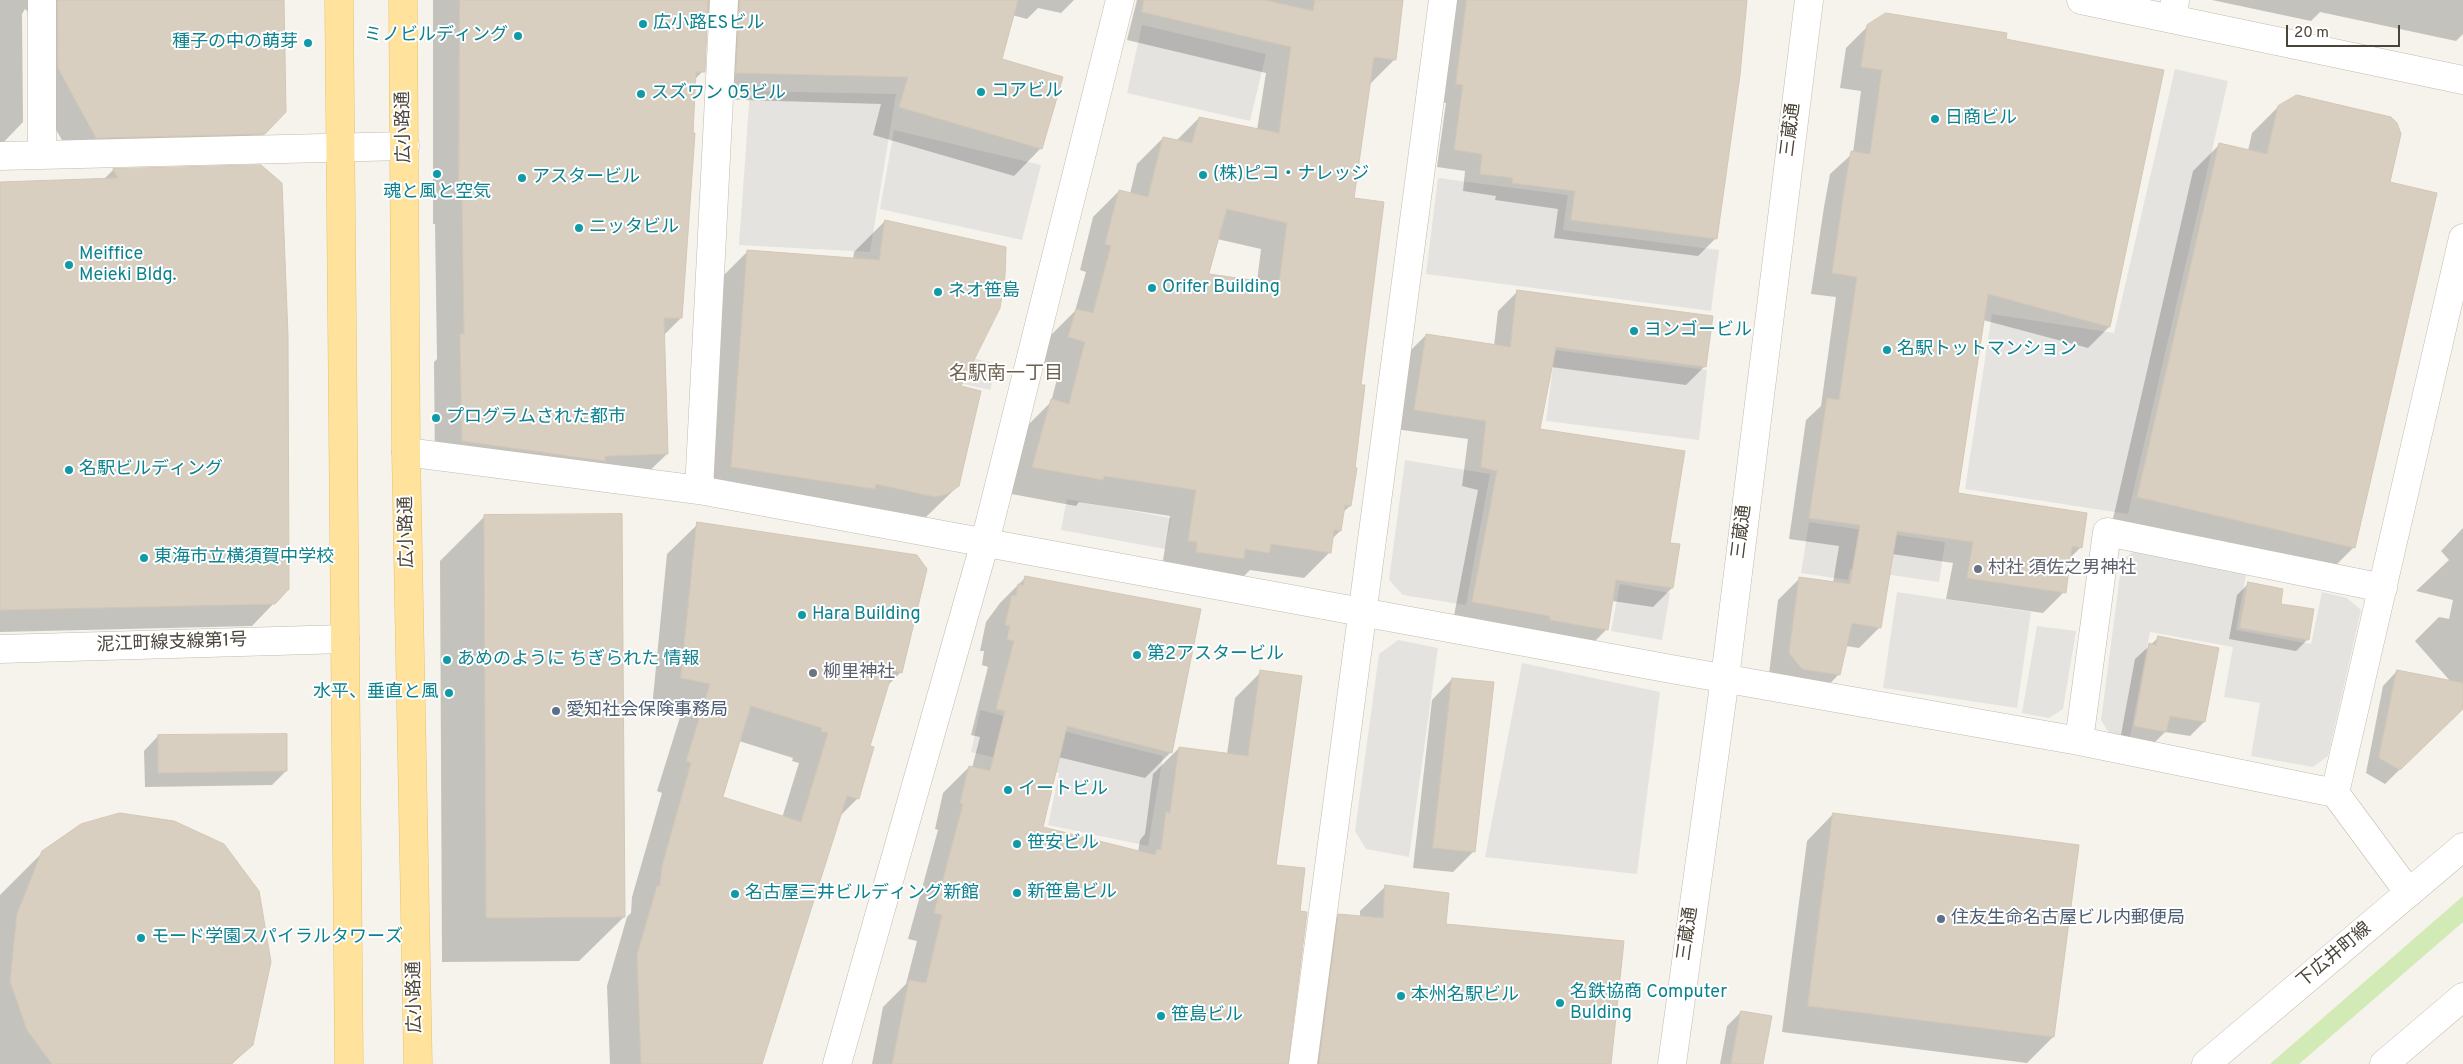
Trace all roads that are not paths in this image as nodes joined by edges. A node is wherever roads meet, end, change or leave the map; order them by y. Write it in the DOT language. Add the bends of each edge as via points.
graph roads {
  1 [pos="42,0"];
  2 [pos="339,0"];
  3 [pos="403,0"];
  4 [pos="724,0"];
  5 [pos="1120,0"];
  6 [pos="1443,0"];
  7 [pos="1809,0"];
  8 [pos="2081,0"];
  9 [pos="2174,10"];
  10 [pos="2463,80"];
  11 [pos="405,146"];
  12 [pos="340,147"];
  13 [pos="42,154"];
  14 [pos="0,156"];
  15 [pos="2463,238"];
  16 [pos="406,452"];
  17 [pos="699,490"];
  18 [pos="985,542"];
  19 [pos="2383,588"];
  20 [pos="1362,612"];
  21 [pos="345,639"];
  22 [pos="0,649"];
  23 [pos="1724,678"];
  24 [pos="2079,741"];
  25 [pos="2335,793"];
  26 [pos="2463,847"];
  27 [pos="2409,893"];
  28 [pos="2463,997"];
  29 [pos="349,1064"];
  30 [pos="418,1064"];
  31 [pos="837,1064"];
  32 [pos="1303,1064"];
  33 [pos="1672,1064"];
  34 [pos="2206,1064"];
  35 [pos="2384,1064"];
  1 -- 13 [label="street"];
  2 -- 12 [label="main road"];
  3 -- 11 [label="main road, 広小路通"];
  4 -- 17 [label="street"];
  5 -- 18 [label="street"];
  6 -- 20 [label="street"];
  7 -- 23 [label="street, 三蔵通"];
  8 -- 9 [label="street"];
  9 -- 10 [label="street"];
  11 -- 12 [label="street"];
  11 -- 16 [label="main road, 広小路通"];
  12 -- 13 [label="street"];
  12 -- 21 [label="main road"];
  13 -- 14 [label="street"];
  15 -- 19 [label="street"];
  16 -- 17 [label="street"];
  16 -- 30 [label="main road, 広小路通"];
  17 -- 18 [label="street"];
  18 -- 20 [label="street"];
  18 -- 31 [label="street"];
  19 -- 24 [label="street" via="2107,532"];
  19 -- 25 [label="street"];
  20 -- 23 [label="street"];
  20 -- 32 [label="street"];
  21 -- 22 [label="street, 泥江町線支線第1号"];
  21 -- 29 [label="main road"];
  23 -- 24 [label="street"];
  23 -- 33 [label="street, 三蔵通"];
  24 -- 25 [label="street"];
  25 -- 27 [label="street"];
  26 -- 27 [label="street, 下広井町線"];
  27 -- 34 [label="street, 下広井町線"];
  28 -- 35 [label="street"];
}
